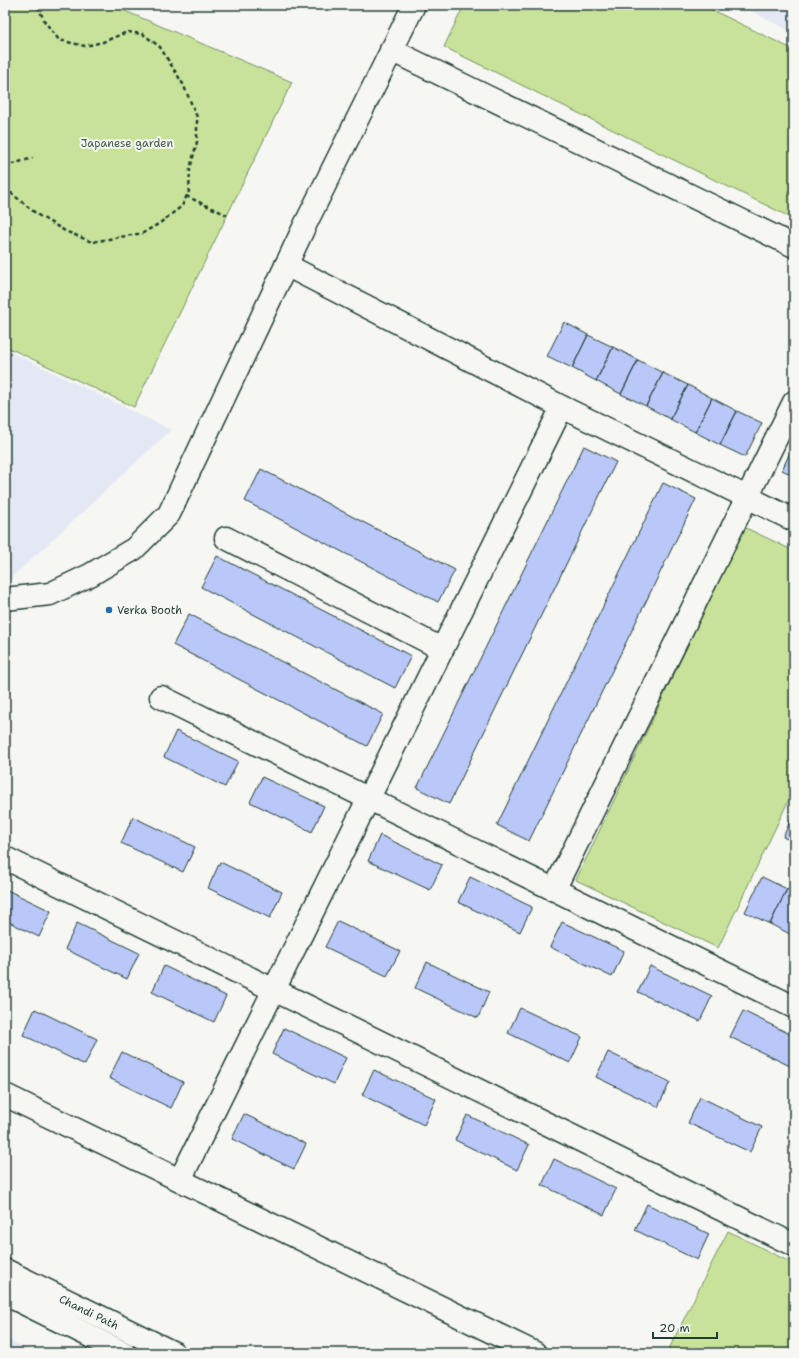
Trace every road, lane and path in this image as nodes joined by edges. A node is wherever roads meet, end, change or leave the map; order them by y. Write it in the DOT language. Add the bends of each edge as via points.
graph roads {
  1 [pos="37,5"];
  2 [pos="414,5"];
  3 [pos="391,50"];
  4 [pos="33,158"];
  5 [pos="5,166"];
  6 [pos="5,188"];
  7 [pos="186,196"];
  8 [pos="227,215"];
  9 [pos="794,246"];
  10 [pos="286,265"];
  11 [pos="794,402"];
  12 [pos="562,407"];
  13 [pos="746,497"];
  14 [pos="794,520"];
  15 [pos="226,538"];
  16 [pos="5,599"];
  17 [pos="442,649"];
  18 [pos="161,697"];
  19 [pos="368,799"];
  20 [pos="5,858"];
  21 [pos="554,890"];
  22 [pos="274,990"];
  23 [pos="794,1007"];
  24 [pos="5,1095"];
  25 [pos="180,1180"];
  26 [pos="794,1245"];
  27 [pos="5,1270"];
  28 [pos="5,1294"];
  29 [pos="124,1353"];
  30 [pos="174,1353"];
  31 [pos="535,1353"];
  1 -- 7 [label="path" via="45,22 59,40 85,46 127,32 143,34 160,47 183,84 197,117 197,142"];
  2 -- 3 [label="street"];
  3 -- 9 [label="street"];
  3 -- 10 [label="street"];
  4 -- 5 [label="path"];
  6 -- 7 [label="path" via="38,215 64,231 92,242 143,233 182,206"];
  7 -- 8 [label="path"];
  10 -- 12 [label="street"];
  10 -- 16 [label="street" via="169,514 134,549 90,575 50,594"];
  11 -- 13 [label="street"];
  12 -- 13 [label="street"];
  12 -- 17 [label="street"];
  13 -- 14 [label="street"];
  13 -- 21 [label="street"];
  15 -- 17 [label="street"];
  17 -- 19 [label="street"];
  18 -- 19 [label="street"];
  19 -- 21 [label="street"];
  19 -- 22 [label="street"];
  20 -- 22 [label="street"];
  21 -- 23 [label="street"];
  22 -- 25 [label="street"];
  22 -- 26 [label="street"];
  24 -- 25 [label="street"];
  25 -- 31 [label="street"];
  27 -- 30 [label="street, Chandi Path"];
  28 -- 29 [label="street, Chandi Path"];
}
